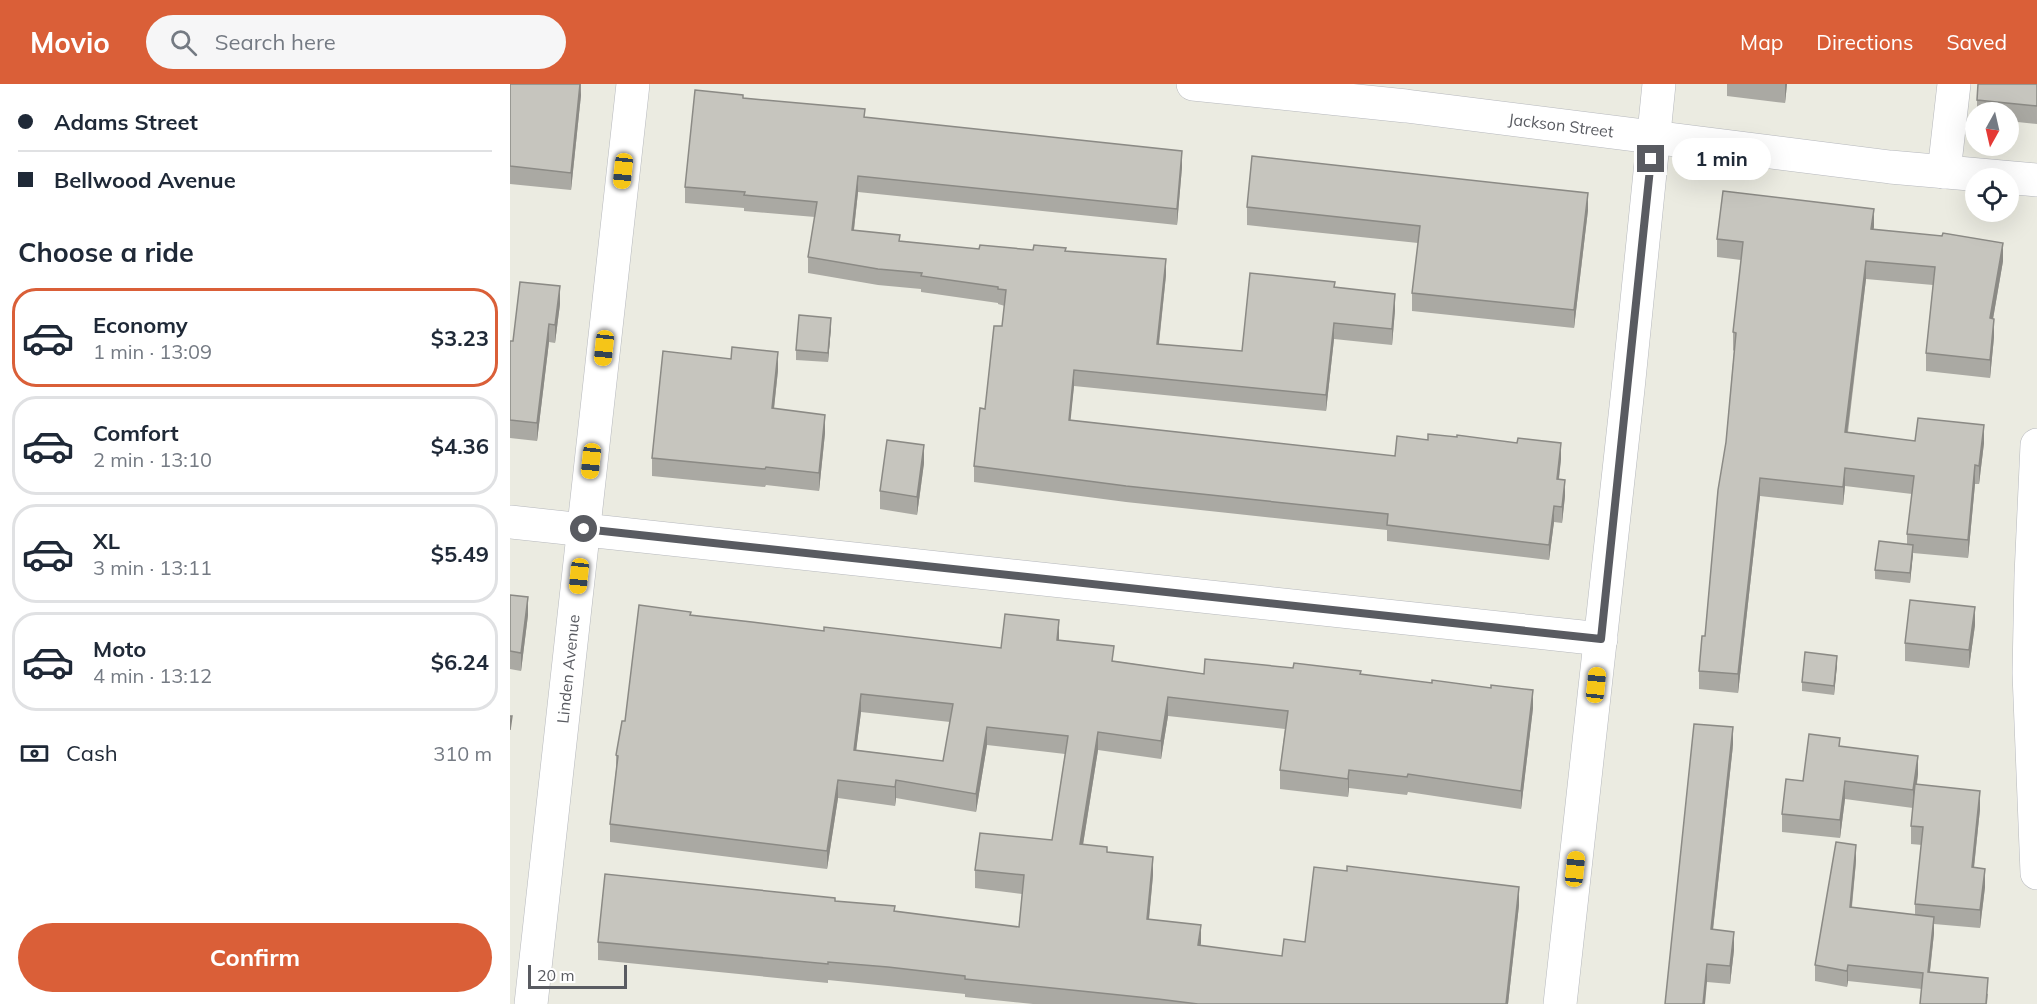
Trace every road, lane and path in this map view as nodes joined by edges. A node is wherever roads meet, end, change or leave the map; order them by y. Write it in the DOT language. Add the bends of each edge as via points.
graph roads {
  1 [pos="633,84"];
  2 [pos="1193,84"];
  3 [pos="1659,84"];
  4 [pos="1954,84"];
  5 [pos="1653,137"];
  6 [pos="1944,172"];
  7 [pos="2037,180"];
  8 [pos="2037,445"];
  9 [pos="510,522"];
  10 [pos="584,529"];
  11 [pos="1601,639"];
  12 [pos="2037,873"];
  13 [pos="531,1004"];
  14 [pos="1560,1004"];
  1 -- 10 [label="street, Linden Avenue"];
  2 -- 5 [label="street, Jackson Street"];
  3 -- 5 [label="street"];
  4 -- 6 [label="street"];
  5 -- 6 [label="street, Jackson Street"];
  5 -- 11 [label="street"];
  6 -- 7 [label="street, Jackson Street"];
  8 -- 12 [label="street" via="2029,673"];
  9 -- 10 [label="street"];
  10 -- 11 [label="street"];
  10 -- 13 [label="street, Linden Avenue"];
  11 -- 14 [label="street"];
}
